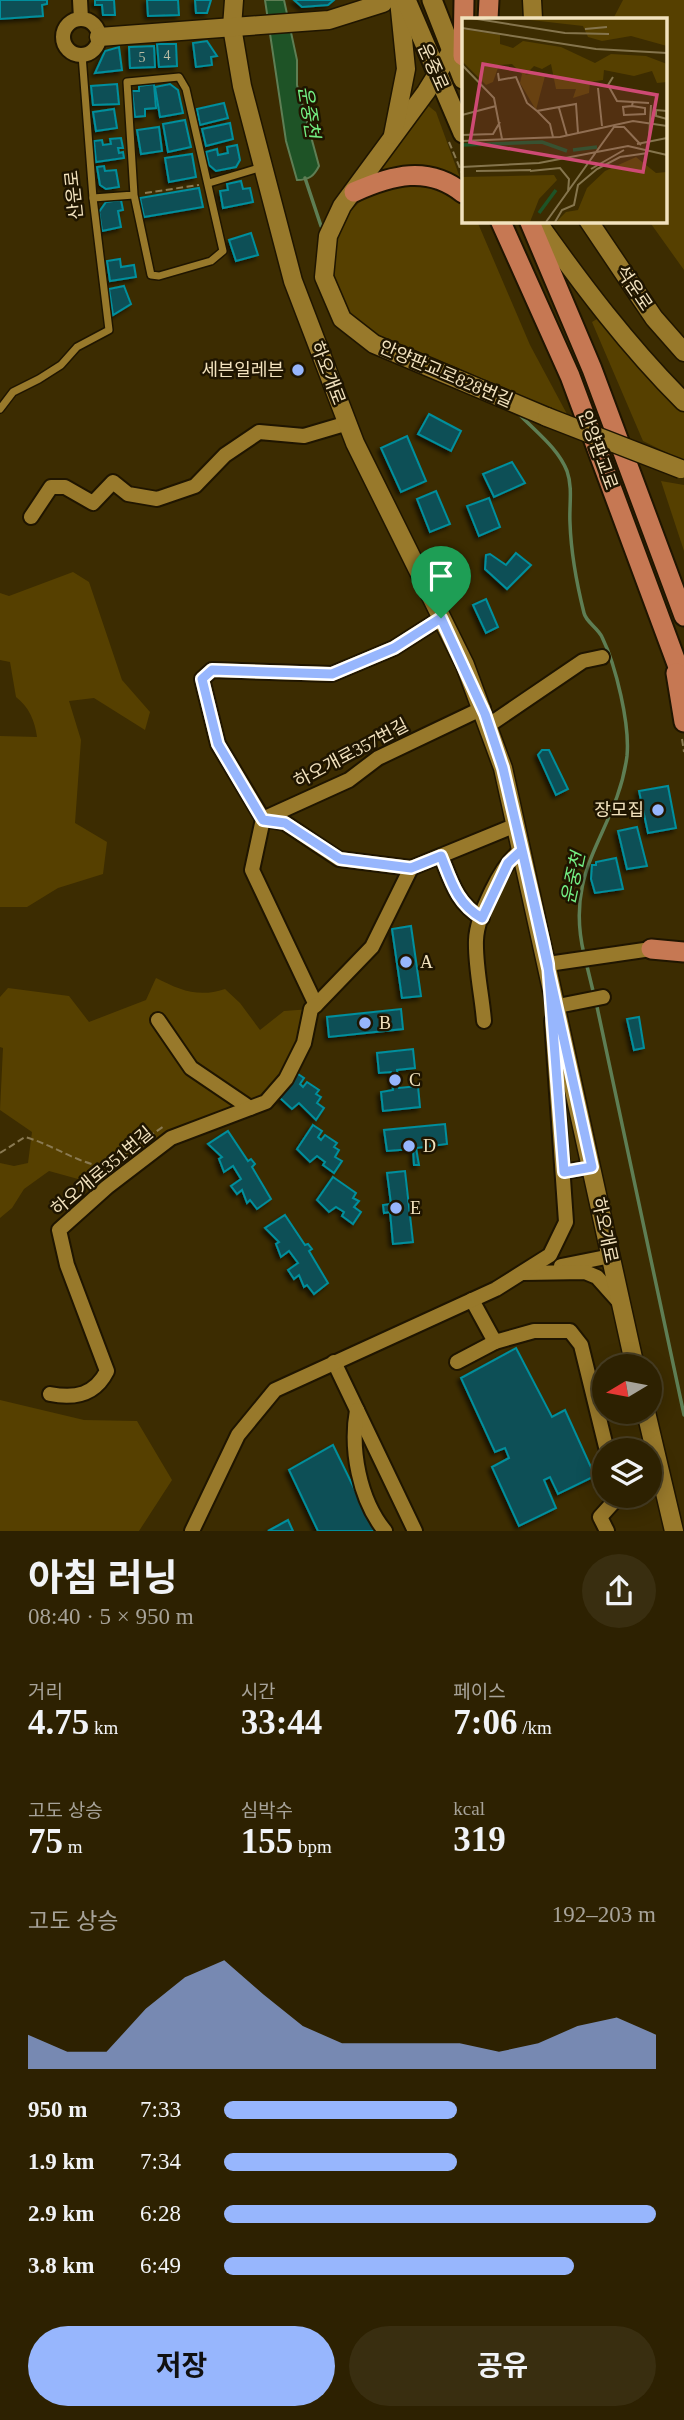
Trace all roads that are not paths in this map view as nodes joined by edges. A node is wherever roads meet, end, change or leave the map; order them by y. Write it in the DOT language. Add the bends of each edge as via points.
graph roads {
  1 [pos="80,0"];
  2 [pos="234,0"];
  3 [pos="406,0"];
  4 [pos="432,0"];
  5 [pos="464,0"];
  6 [pos="489,0"];
  7 [pos="532,0"];
  8 [pos="391,1"];
  9 [pos="462,18"];
  10 [pos="488,18"];
  11 [pos="533,18"];
  12 [pos="81,19"];
  13 [pos="462,19"];
  14 [pos="238,26"];
  15 [pos="99,37"];
  16 [pos="459,47"];
  17 [pos="82,55"];
  18 [pos="462,66"];
  19 [pos="437,76"];
  20 [pos="462,129"];
  21 [pos="391,142"];
  22 [pos="262,167"];
  23 [pos="209,183"];
  24 [pos="354,192"];
  25 [pos="462,192"];
  26 [pos="134,195"];
  27 [pos="93,198"];
  28 [pos="492,222"];
  29 [pos="501,222"];
  30 [pos="530,222"];
  31 [pos="537,222"];
  32 [pos="589,222"];
  33 [pos="510,244"];
  34 [pos="684,352"];
  35 [pos="684,402"];
  36 [pos="0,409"];
  37 [pos="348,423"];
  38 [pos="682,470"];
  39 [pos="31,517"];
  40 [pos="684,616"];
  41 [pos="441,618"];
  42 [pos="673,651"];
  43 [pos="602,657"];
  44 [pos="684,683"];
  45 [pos="486,717"];
  46 [pos="684,722"];
  47 [pos="263,820"];
  48 [pos="516,825"];
  49 [pos="522,850"];
  50 [pos="441,856"];
  51 [pos="411,868"];
  52 [pos="482,918"];
  53 [pos="684,944"];
  54 [pos="651,949"];
  55 [pos="684,952"];
  56 [pos="548,964"];
  57 [pos="603,997"];
  58 [pos="316,1005"];
  59 [pos="558,1006"];
  60 [pos="158,1020"];
  61 [pos="484,1021"];
  62 [pos="250,1108"];
  63 [pos="592,1167"];
  64 [pos="564,1172"];
  65 [pos="611,1256"];
  66 [pos="521,1273"];
  67 [pos="472,1300"];
  68 [pos="622,1305"];
  69 [pos="495,1342"];
  70 [pos="632,1354"];
  71 [pos="334,1362"];
  72 [pos="457,1362"];
  73 [pos="50,1394"];
  74 [pos="356,1410"];
  75 [pos="649,1424"];
  76 [pos="604,1438"];
  77 [pos="608,1508"];
  78 [pos="192,1531"];
  79 [pos="384,1531"];
  80 [pos="415,1531"];
  81 [pos="607,1531"];
  82 [pos="674,1531"];
  1 -- 12 [label="street"];
  2 -- 14 [label="street, 하오개로"];
  3 -- 19 [label="main road, 운중로"];
  4 -- 16 [label="main road, 운중로"];
  5 -- 9 [label="main road"];
  6 -- 10 [label="main road"];
  7 -- 11 [label="street"];
  8 -- 14 [label="street" via="329,20"];
  8 -- 21 [label="street" via="406,69"];
  12 -- 15 [label="street" via="92,22"];
  12 -- 17 [label="street" via="66,27 63,37 67,48"];
  13 -- 16 [label="main road"];
  14 -- 15 [label="street"];
  14 -- 22 [label="street, 하오개로" via="242,86"];
  15 -- 17 [label="street" via="92,51"];
  16 -- 18 [label="main road, 운중로"];
  16 -- 19 [label="street, 안양판교로828번길"];
  17 -- 27 [label="lane, 산운로"];
  19 -- 20 [label="main road, 운중로"];
  19 -- 21 [label="street, 안양판교로828번길"];
  21 -- 24 [label="street, 안양판교로828번길"];
  22 -- 23 [label="lane"];
  22 -- 37 [label="street, 하오개로" via="293,281"];
  23 -- 26 [label="lane" via="223,251 211,261 159,276 151,275"];
  23 -- 26 [label="lane" via="179,77 127,82"];
  24 -- 25 [label="main road" via="393,176 417,174 445,181"];
  24 -- 38 [label="street, 안양판교로828번길, bridge" via="328,236 324,277 342,319 374,344"];
  26 -- 27 [label="lane"];
  27 -- 36 [label="lane, 산운로" via="109,330 76,347 61,365 13,392"];
  28 -- 33 [label="main road"];
  29 -- 33 [label="main road, 안양판교로"];
  30 -- 40 [label="main road, 안양판교로" via="592,369"];
  31 -- 35 [label="street" via="602,313"];
  32 -- 34 [label="street, 석운로" via="654,318"];
  33 -- 42 [label="main road, 안양판교로" via="570,376"];
  37 -- 39 [label="street" via="304,436 259,432 225,455 195,486 157,499 128,494 113,482 93,503 65,487 51,487"];
  37 -- 41 [label="street, 하오개로"];
  41 -- 45 [label="street, 하오개로"];
  41 -- 47 [label="street" via="394,648 332,674 212,670 202,679 218,744"];
  42 -- 44 [label="main road, 안양판교로"];
  42 -- 46 [label="main road"];
  43 -- 45 [label="street" via="583,661"];
  45 -- 47 [label="street, 하오개로357번길" via="378,758 348,780"];
  45 -- 48 [label="street, 하오개로"];
  47 -- 51 [label="street" via="285,823 340,859"];
  47 -- 58 [label="street" via="252,870"];
  48 -- 49 [label="street, 하오개로"];
  48 -- 50 [label="street"];
  49 -- 52 [label="street" via="508,863"];
  49 -- 56 [label="street, 하오개로"];
  50 -- 51 [label="street"];
  50 -- 52 [label="street" via="464,906"];
  51 -- 58 [label="street, 하오개로351번길" via="372,947"];
  52 -- 61 [label="street" via="476,946"];
  53 -- 54 [label="street"];
  54 -- 55 [label="main road"];
  54 -- 56 [label="street"];
  56 -- 59 [label="street, 하오개로"];
  56 -- 64 [label="street"];
  57 -- 59 [label="street"];
  58 -- 62 [label="street, 하오개로351번길" via="286,1079 266,1102"];
  59 -- 63 [label="street, 하오개로"];
  60 -- 62 [label="street" via="191,1068"];
  62 -- 73 [label="street, 하오개로351번길" via="171,1139 58,1230 107,1371 100,1384 84,1394"];
  63 -- 64 [label="street"];
  63 -- 65 [label="street, 하오개로"];
  64 -- 66 [label="street" via="566,1222 550,1255"];
  65 -- 66 [label="street"];
  65 -- 68 [label="street, 하오개로"];
  66 -- 67 [label="street"];
  66 -- 68 [label="street" via="585,1272 597,1277"];
  67 -- 69 [label="street"];
  67 -- 71 [label="street"];
  68 -- 70 [label="street, 하오개로"];
  69 -- 72 [label="street"];
  69 -- 76 [label="street" via="534,1331 570,1331 582,1345"];
  71 -- 74 [label="street"];
  71 -- 78 [label="street" via="275,1390 238,1435"];
  74 -- 79 [label="street" via="352,1433 361,1481"];
  74 -- 80 [label="street"];
  75 -- 82 [label="street"];
  77 -- 81 [label="street" via="600,1517"];
}
